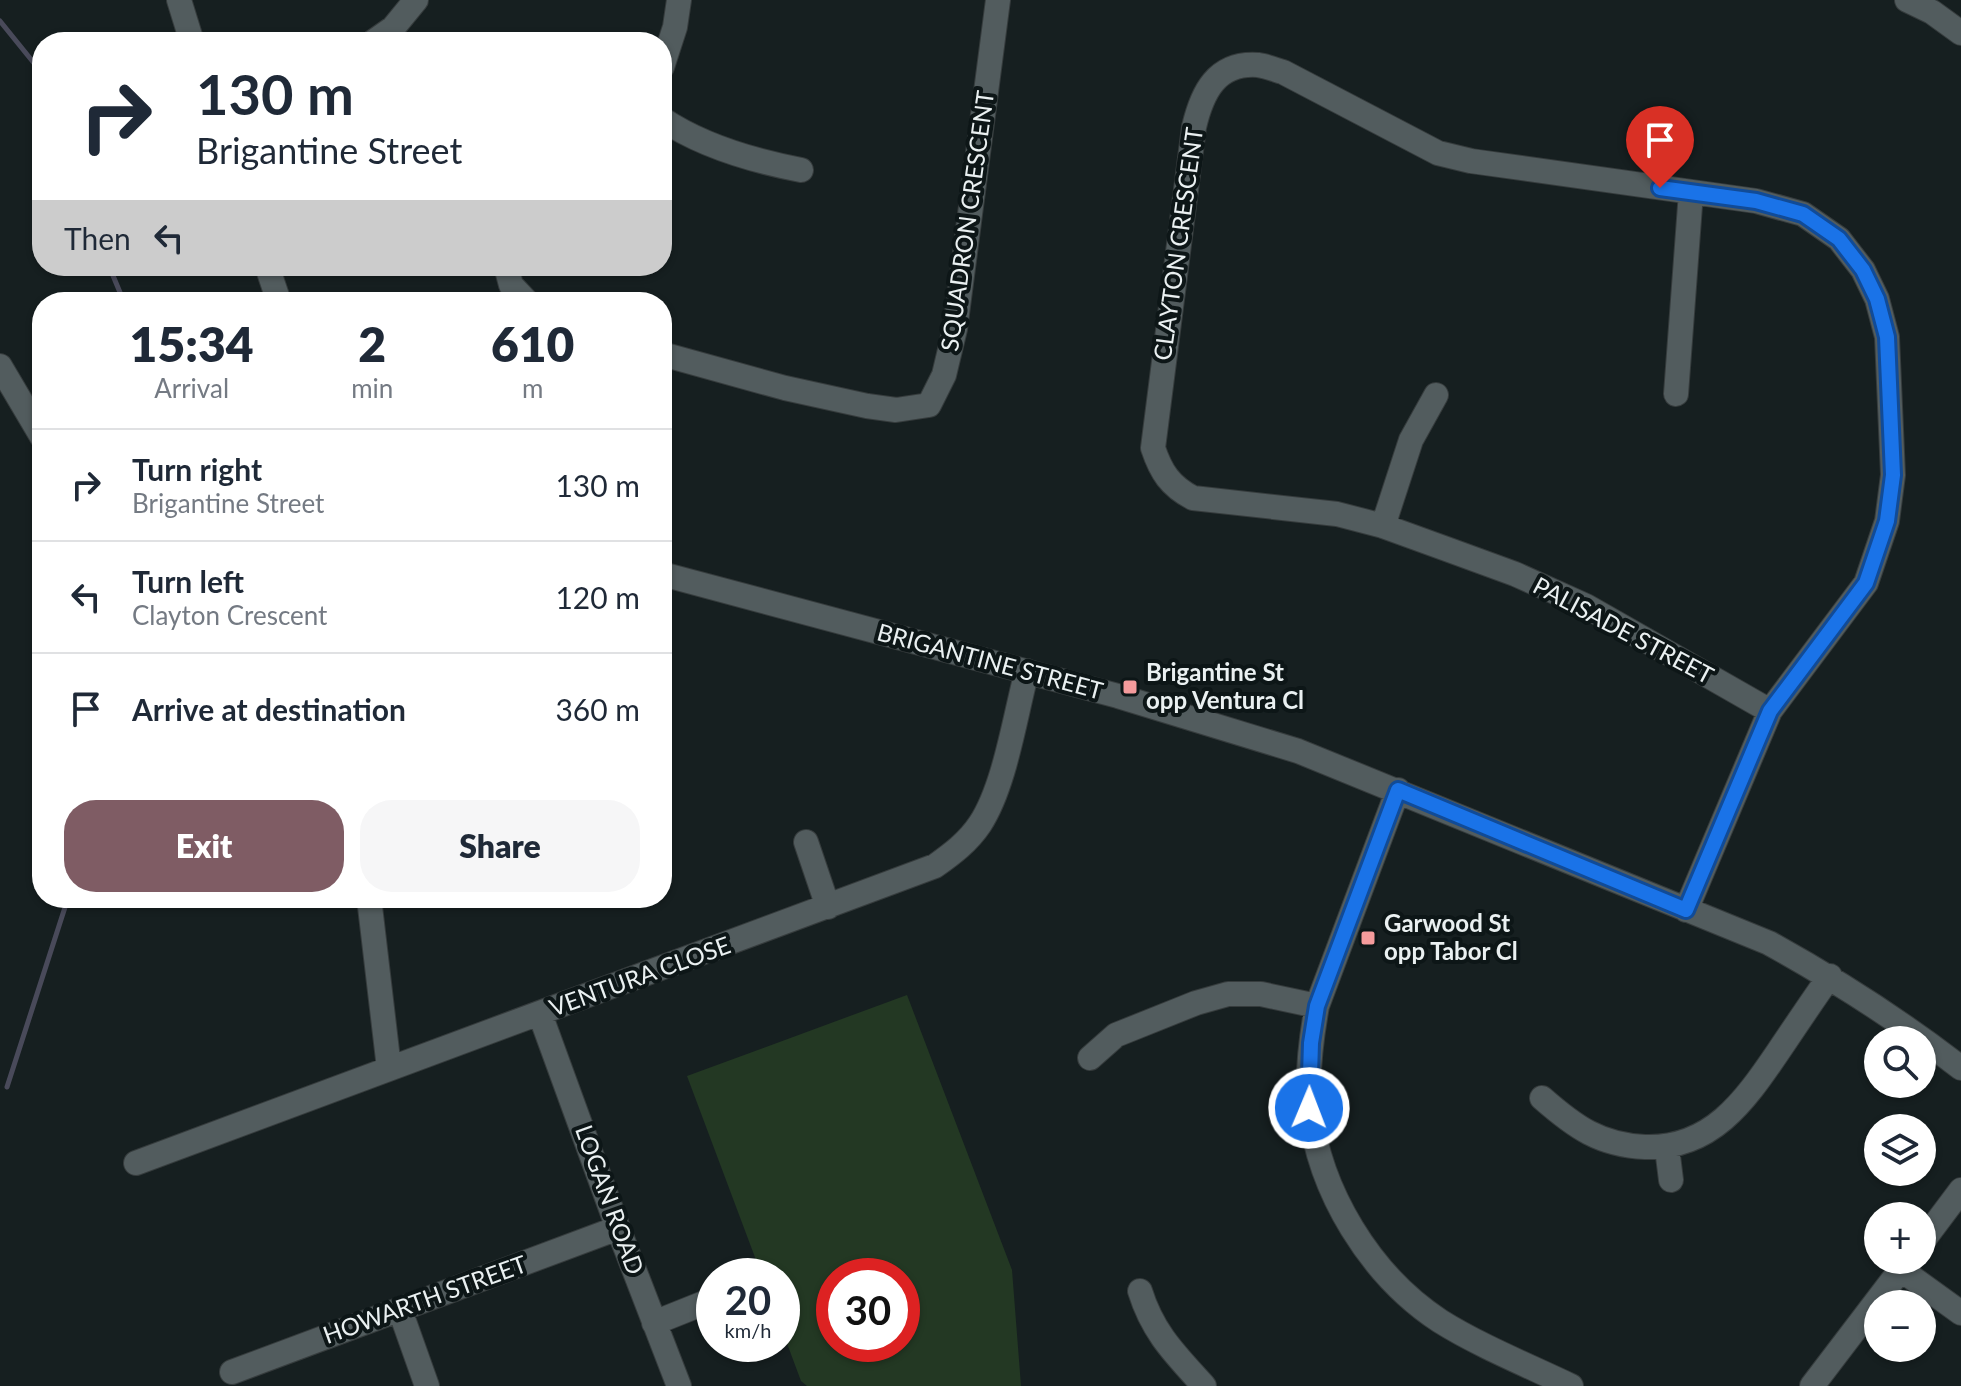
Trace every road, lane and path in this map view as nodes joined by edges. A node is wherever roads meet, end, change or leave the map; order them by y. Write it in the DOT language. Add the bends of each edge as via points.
graph roads {
  1 [pos="179,0"];
  2 [pos="416,0"];
  3 [pos="679,0"];
  4 [pos="998,0"];
  5 [pos="1907,0"];
  6 [pos="189,32"];
  7 [pos="387,32"];
  8 [pos="1961,33"];
  9 [pos="672,36"];
  10 [pos="672,124"];
  11 [pos="801,170"];
  12 [pos="1691,192"];
  13 [pos="672,357"];
  14 [pos="0,366"];
  15 [pos="1676,394"];
  16 [pos="1436,395"];
  17 [pos="32,420"];
  18 [pos="1383,526"];
  19 [pos="672,577"];
  20 [pos="1027,671"];
  21 [pos="1770,711"];
  22 [pos="1398,790"];
  23 [pos="806,842"];
  24 [pos="828,907"];
  25 [pos="370,908"];
  26 [pos="1686,910"];
  27 [pos="1830,976"];
  28 [pos="1317,1006"];
  29 [pos="540,1014"];
  30 [pos="1090,1058"];
  31 [pos="389,1068"];
  32 [pos="1961,1068"];
  33 [pos="1542,1098"];
  34 [pos="1667,1148"];
  35 [pos="136,1163"];
  36 [pos="1671,1180"];
  37 [pos="1961,1190"];
  38 [pos="1936,1223"];
  39 [pos="618,1228"];
  40 [pos="1897,1274"];
  41 [pos="1915,1274"];
  42 [pos="1140,1291"];
  43 [pos="696,1306"];
  44 [pos="400,1310"];
  45 [pos="1961,1313"];
  46 [pos="654,1323"];
  47 [pos="232,1372"];
  48 [pos="1523,1376"];
  49 [pos="427,1386"];
  50 [pos="679,1386"];
  51 [pos="1203,1386"];
  52 [pos="1571,1386"];
  53 [pos="1812,1386"];
  1 -- 6 [label="street"];
  2 -- 7 [label="street"];
  3 -- 9 [label="street"];
  4 -- 13 [label="street, SQUADRON CRESCENT" via="955,329 944,375 929,405 896,410 867,406"];
  5 -- 8 [label="street"];
  10 -- 11 [label="street" via="718,146"];
  12 -- 15 [label="street"];
  12 -- 18 [label="street, CLAYTON CRESCENT" via="1438,153 1283,72 1257,65 1215,79 1201,97 1194,127 1153,448 1161,471 1177,490 1193,498 1322,512"];
  12 -- 21 [label="street, CLAYTON CRESCENT" via="1803,214 1839,239 1863,270 1887,337 1893,475 1887,521 1866,583"];
  14 -- 17 [label="street"];
  16 -- 18 [label="street" via="1414,431"];
  18 -- 21 [label="street, PALISADE STREET" via="1586,606"];
  19 -- 20 [label="street, BRIGANTINE STREET"];
  20 -- 22 [label="street, BRIGANTINE STREET" via="1250,734"];
  20 -- 24 [label="street, VENTURA CLOSE" via="997,785 966,841 935,866"];
  21 -- 26 [label="street, CLAYTON CRESCENT"];
  22 -- 26 [label="street, BRIGANTINE STREET"];
  22 -- 28 [label="street"];
  23 -- 24 [label="street"];
  24 -- 29 [label="street, VENTURA CLOSE"];
  25 -- 31 [label="street"];
  26 -- 27 [label="street, BRIGANTINE STREET" via="1769,943"];
  27 -- 32 [label="street, BRIGANTINE STREET"];
  27 -- 34 [label="street" via="1747,1097 1722,1121"];
  28 -- 30 [label="street" via="1261,994 1228,994 1116,1035"];
  28 -- 48 [label="street" via="1309,1108 1338,1204 1377,1267 1439,1320"];
  29 -- 31 [label="street, VENTURA CLOSE"];
  29 -- 39 [label="street, LOGAN ROAD"];
  31 -- 35 [label="street, VENTURA CLOSE"];
  33 -- 34 [label="street" via="1570,1122 1618,1146"];
  34 -- 36 [label="street"];
  37 -- 38 [label="street"];
  39 -- 44 [label="street, HOWARTH STREET"];
  39 -- 46 [label="street, LOGAN ROAD"];
  40 -- 53 [label="street"];
  41 -- 45 [label="street"];
  42 -- 51 [label="street" via="1148,1317"];
  43 -- 46 [label="street"];
  44 -- 47 [label="street, HOWARTH STREET"];
  44 -- 49 [label="street"];
  46 -- 50 [label="street, LOGAN ROAD"];
  48 -- 52 [label="street"];
}
